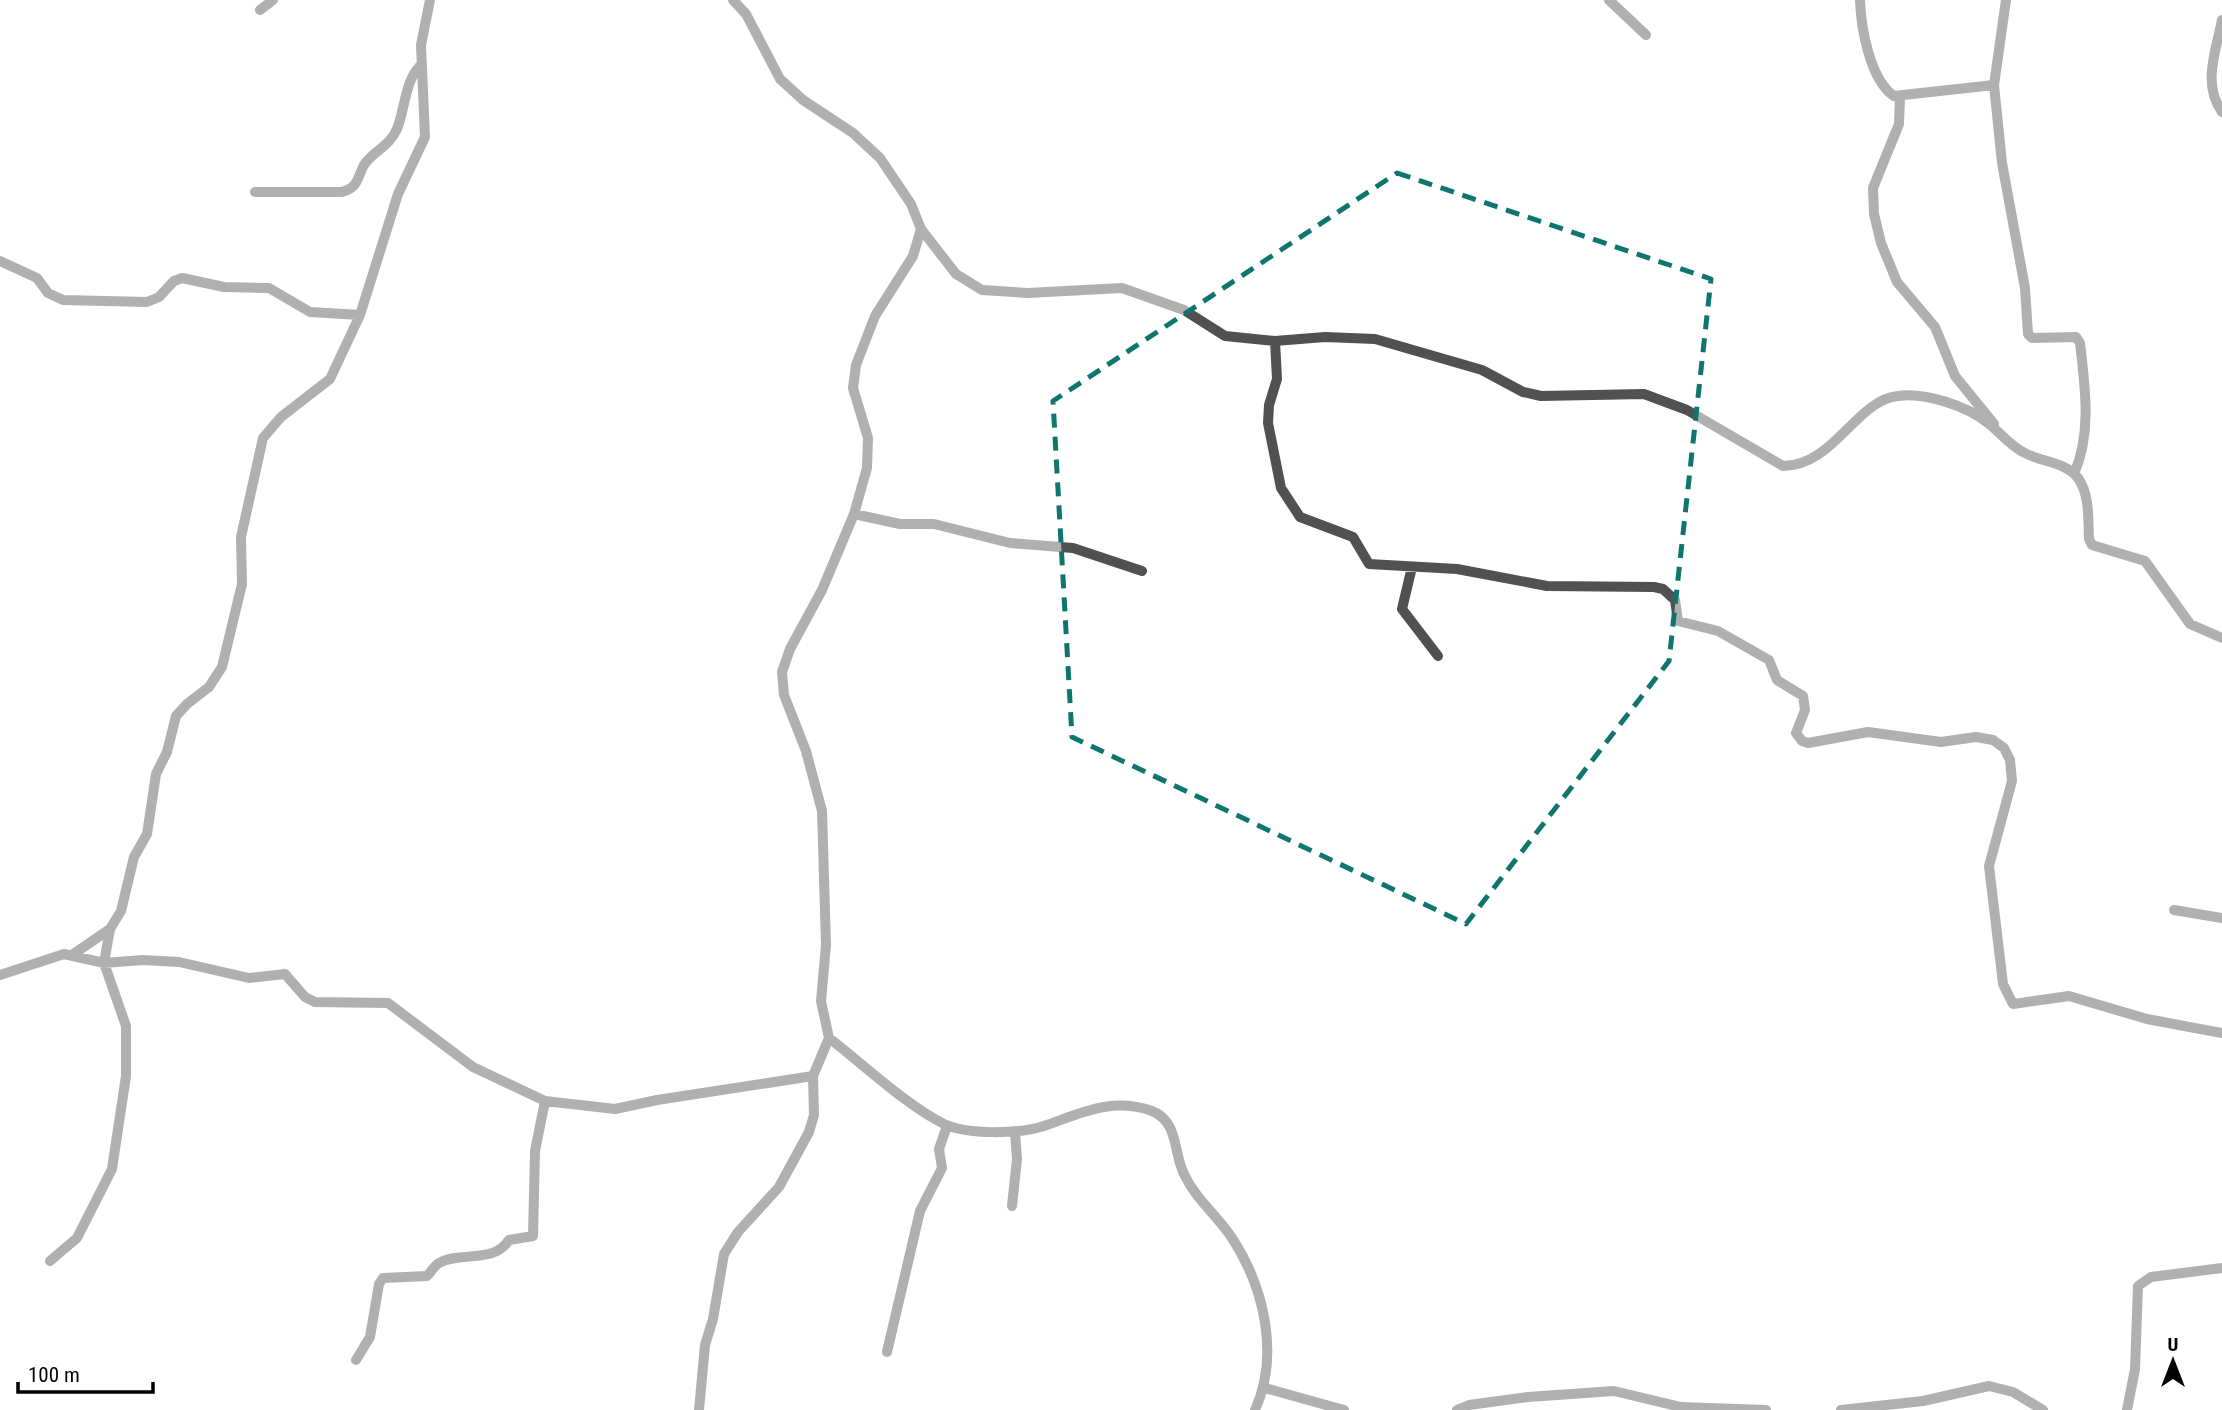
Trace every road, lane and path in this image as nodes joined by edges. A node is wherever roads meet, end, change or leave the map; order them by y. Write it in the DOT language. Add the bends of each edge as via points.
graph roads {
  1 [pos="273,0"];
  2 [pos="430,0"];
  3 [pos="733,0"];
  4 [pos="1609,0"];
  5 [pos="1860,0"];
  6 [pos="2006,0"];
  7 [pos="260,10"];
  8 [pos="2222,20"];
  9 [pos="1646,35"];
  10 [pos="422,64"];
  11 [pos="1994,85"];
  12 [pos="1900,97"];
  13 [pos="2222,112"];
  14 [pos="255,192"];
  15 [pos="921,229"];
  16 [pos="0,261"];
  17 [pos="360,315"];
  18 [pos="1275,341"];
  19 [pos="1999,433"];
  20 [pos="2074,474"];
  21 [pos="854,514"];
  22 [pos="1412,567"];
  23 [pos="1142,571"];
  24 [pos="2222,638"];
  25 [pos="1438,656"];
  26 [pos="2174,910"];
  27 [pos="2222,918"];
  28 [pos="110,929"];
  29 [pos="72,955"];
  30 [pos="104,963"];
  31 [pos="0,975"];
  32 [pos="2222,1033"];
  33 [pos="830,1038"];
  34 [pos="813,1076"];
  35 [pos="545,1101"];
  36 [pos="947,1126"];
  37 [pos="1015,1132"];
  38 [pos="1012,1206"];
  39 [pos="50,1261"];
  40 [pos="2222,1268"];
  41 [pos="887,1352"];
  42 [pos="356,1360"];
  43 [pos="1265,1388"];
  44 [pos="1662,1407"];
  45 [pos="699,1410"];
  46 [pos="1255,1410"];
  47 [pos="1344,1410"];
  48 [pos="1457,1410"];
  49 [pos="1766,1410"];
  50 [pos="1841,1410"];
  51 [pos="2043,1410"];
  52 [pos="2127,1410"];
  1 -- 7 [label="street"];
  2 -- 10 [label="street"];
  3 -- 15 [label="street" via="746,14 780,79 880,158 906,194"];
  4 -- 9 [label="street"];
  5 -- 12 [label="street" via="1862,32 1876,70 1889,93"];
  6 -- 11 [label="street"];
  8 -- 13 [label="street" via="2210,91"];
  10 -- 14 [label="street" via="414,73 392,138 366,163 354,187 342,192"];
  10 -- 17 [label="street" via="423,145 398,194"];
  11 -- 12 [label="street"];
  11 -- 20 [label="street" via="2028,334 2032,338 2076,337 2080,344 2084,447"];
  12 -- 19 [label="street" via="1899,124 1873,188 1881,243 1897,282 1935,327 1955,376"];
  15 -- 18 [label="street" via="956,274 982,290 1028,293 1122,288 1184,310 1225,336"];
  15 -- 21 [label="street" via="913,256 875,316 856,365 853,388 868,449"];
  16 -- 17 [label="street" via="37,278 48,293 66,300 147,302 182,278 224,287 269,288 310,312"];
  17 -- 28 [label="street" via="330,379 281,417 263,439 241,537 242,584 222,667 209,687 176,716 156,774 147,834 134,857 121,911"];
  18 -- 19 [label="street" via="1325,337 1393,342 1482,370 1523,392 1541,396 1644,394 1686,410 1783,466 1815,458 1881,401 1898,396 1963,409"];
  18 -- 22 [label="street" via="1277,379 1268,423 1284,494 1300,517 1353,537 1366,563"];
  19 -- 20 [label="street" via="2026,454"];
  20 -- 24 [label="street" via="2086,497 2092,545 2145,561 2190,624"];
  21 -- 23 [label="street" via="900,524 934,524 1010,543 1073,548"];
  21 -- 33 [label="street" via="782,672 784,695 822,811 826,945 821,1001"];
  22 -- 25 [label="street" via="1402,609"];
  22 -- 32 [label="street" via="1478,572 1547,586 1662,589 1675,600 1678,621 1718,631 1769,660 1777,680 1803,696 1805,710 1796,733 1808,743 1868,732 1941,742 1976,737 1999,744 2008,753 2011,782 1989,866 2003,984 2013,1004 2069,996 2147,1019"];
  26 -- 27 [label="street"];
  28 -- 29 [label="street"];
  28 -- 30 [label="street"];
  29 -- 30 [label="street"];
  29 -- 31 [label="street" via="51,956"];
  30 -- 35 [label="street" via="151,960 248,978 285,974 315,1002 388,1003 473,1067"];
  30 -- 39 [label="street" via="126,1026 126,1076 112,1169 77,1238"];
  33 -- 34 [label="street"];
  33 -- 36 [label="street"];
  34 -- 35 [label="street" via="615,1109"];
  34 -- 45 [label="street" via="814,1115 809,1132 779,1187 729,1243 720,1265 702,1362"];
  35 -- 42 [label="street" via="535,1151 533,1236 509,1240 490,1253 441,1262 426,1276 383,1278 370,1337"];
  36 -- 37 [label="street"];
  36 -- 41 [label="street" via="939,1149 942,1168 920,1211"];
  37 -- 38 [label="street"];
  37 -- 43 [label="street" via="1102,1105 1135,1107 1165,1119 1183,1173 1232,1238 1256,1290 1267,1350"];
  40 -- 52 [label="street" via="2151,1276 2138,1286"];
  43 -- 46 [label="street"];
  43 -- 47 [label="street"];
  44 -- 48 [label="street" via="1614,1391 1528,1397"];
  44 -- 49 [label="street"];
  50 -- 51 [label="street" via="1923,1401 1989,1385 2013,1392"];
}
